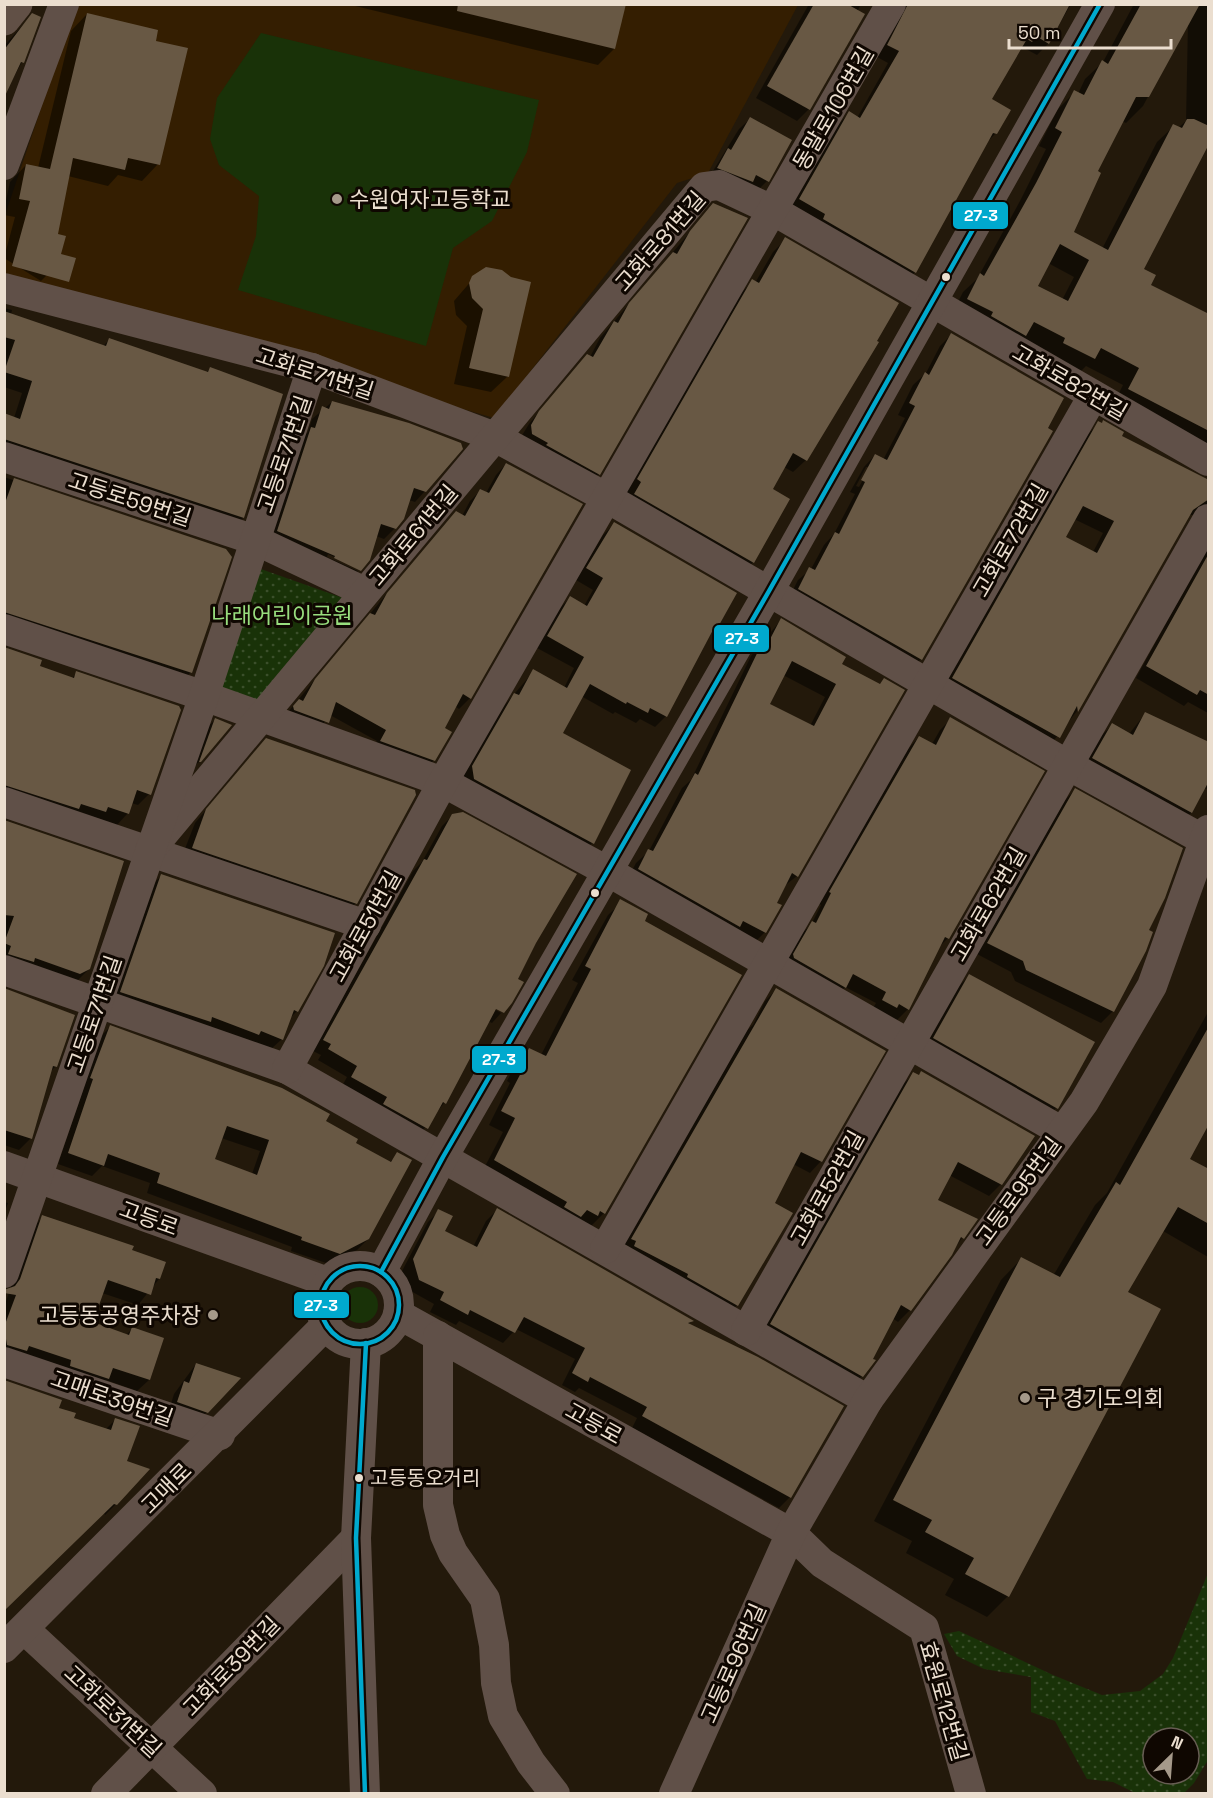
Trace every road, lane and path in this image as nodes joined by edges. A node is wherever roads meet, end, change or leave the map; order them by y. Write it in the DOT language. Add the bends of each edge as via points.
graph roads {
  1 [pos="16,4"];
  2 [pos="64,4"];
  3 [pos="891,4"];
  4 [pos="1100,4"];
  5 [pos="4,19"];
  6 [pos="4,165"];
  7 [pos="774,211"];
  8 [pos="4,288"];
  9 [pos="933,301"];
  10 [pos="312,368"];
  11 [pos="1093,396"];
  12 [pos="495,437"];
  13 [pos="4,457"];
  14 [pos="1209,461"];
  15 [pos="609,499"];
  16 [pos="1209,519"];
  17 [pos="255,540"];
  18 [pos="769,591"];
  19 [pos="365,592"];
  20 [pos="4,629"];
  21 [pos="928,684"];
  22 [pos="204,696"];
  23 [pos="262,717"];
  24 [pos="1068,765"];
  25 [pos="443,782"];
  26 [pos="4,802"];
  27 [pos="1207,835"];
  28 [pos="150,850"];
  29 [pos="607,871"];
  30 [pos="366,925"];
  31 [pos="769,963"];
  32 [pos="4,970"];
  33 [pos="98,1002"];
  34 [pos="908,1044"];
  35 [pos="287,1069"];
  36 [pos="1061,1131"];
  37 [pos="443,1157"];
  38 [pos="4,1166"];
  39 [pos="38,1178"];
  40 [pos="605,1249"];
  41 [pos="381,1272"];
  42 [pos="4,1274"];
  43 [pos="328,1282"];
  44 [pos="398,1314"];
  45 [pos="326,1325"];
  46 [pos="746,1331"];
  47 [pos="438,1336"];
  48 [pos="366,1343"];
  49 [pos="4,1362"];
  50 [pos="868,1400"];
  51 [pos="220,1435"];
  52 [pos="791,1533"];
  53 [pos="356,1538"];
  54 [pos="14,1639"];
  55 [pos="152,1747"];
  56 [pos="106,1794"];
  57 [pos="202,1794"];
  58 [pos="365,1794"];
  59 [pos="555,1794"];
  60 [pos="675,1794"];
  61 [pos="970,1794"];
  1 -- 5 [label="main road"];
  2 -- 6 [label="street"];
  3 -- 7 [label="street, 동말로106번길"];
  4 -- 9 [label="street"];
  7 -- 9 [label="street, 고화로81번길"];
  7 -- 12 [label="street, 고화로81번길" via="719,185 704,187"];
  7 -- 15 [label="street"];
  8 -- 10 [label="street, 고화로71번길"];
  9 -- 11 [label="street, 고화로82번길"];
  9 -- 18 [label="street"];
  10 -- 12 [label="street, 고화로71번길"];
  10 -- 17 [label="street, 고등로71번길"];
  11 -- 14 [label="street, 고화로82번길"];
  11 -- 21 [label="street, 고화로72번길"];
  12 -- 15 [label="street, 고화로71번길"];
  12 -- 19 [label="street, 고화로61번길"];
  13 -- 17 [label="street, 고등로59번길"];
  15 -- 18 [label="street, 고화로71번길"];
  15 -- 25 [label="street"];
  16 -- 24 [label="street"];
  17 -- 19 [label="street, 고등로71번길"];
  17 -- 22 [label="street, 고등로71번길"];
  18 -- 21 [label="street"];
  18 -- 29 [label="street"];
  19 -- 23 [label="street, 고화로61번길"];
  20 -- 22 [label="street"];
  21 -- 24 [label="street"];
  21 -- 31 [label="street"];
  22 -- 23 [label="street"];
  22 -- 28 [label="street, 고등로71번길"];
  23 -- 25 [label="street"];
  23 -- 28 [label="street, 고화로61번길"];
  24 -- 27 [label="street"];
  24 -- 34 [label="street, 고화로62번길"];
  25 -- 29 [label="street"];
  25 -- 30 [label="street, 고화로51번길"];
  26 -- 28 [label="street"];
  27 -- 36 [label="street, 고등로95번길" via="1152,986 1084,1102"];
  28 -- 30 [label="street"];
  28 -- 33 [label="street, 고등로71번길"];
  29 -- 31 [label="street"];
  29 -- 37 [label="street"];
  30 -- 35 [label="street, 고화로51번길"];
  31 -- 34 [label="street"];
  31 -- 40 [label="street"];
  32 -- 33 [label="street"];
  33 -- 35 [label="street"];
  33 -- 39 [label="street, 고등로71번길"];
  34 -- 36 [label="street"];
  34 -- 46 [label="street, 고화로52번길"];
  35 -- 37 [label="street"];
  36 -- 50 [label="street, 고등로95번길"];
  37 -- 40 [label="street"];
  37 -- 41 [label="street"];
  38 -- 39 [label="street, 고등로"];
  39 -- 42 [label="street, 고등로71번길"];
  39 -- 43 [label="street, 고등로"];
  40 -- 46 [label="street"];
  41 -- 43 [label="street" via="353,1266"];
  41 -- 44 [label="street" via="393,1285"];
  43 -- 45 [label="street" via="321,1311"];
  44 -- 47 [label="street, 고등로"];
  44 -- 48 [label="street" via="380,1338"];
  45 -- 48 [label="street" via="350,1343"];
  45 -- 51 [label="street, 고매로"];
  46 -- 50 [label="street"];
  47 -- 52 [label="street, 고등로"];
  47 -- 59 [label="street" via="438,1504 445,1535 485,1599 504,1716 531,1763"];
  48 -- 53 [label="street"];
  49 -- 51 [label="street, 고매로39번길"];
  50 -- 52 [label="street, 고등로95번길"];
  51 -- 54 [label="street, 고매로"];
  52 -- 60 [label="street, 고등로96번길"];
  52 -- 61 [label="street, 효원로12번길" via="822,1563 924,1628"];
  53 -- 55 [label="street, 고화로39번길"];
  53 -- 58 [label="street"];
  54 -- 55 [label="street, 고화로31번길"];
  55 -- 56 [label="street, 고화로39번길"];
  55 -- 57 [label="street, 고화로31번길"];
}
